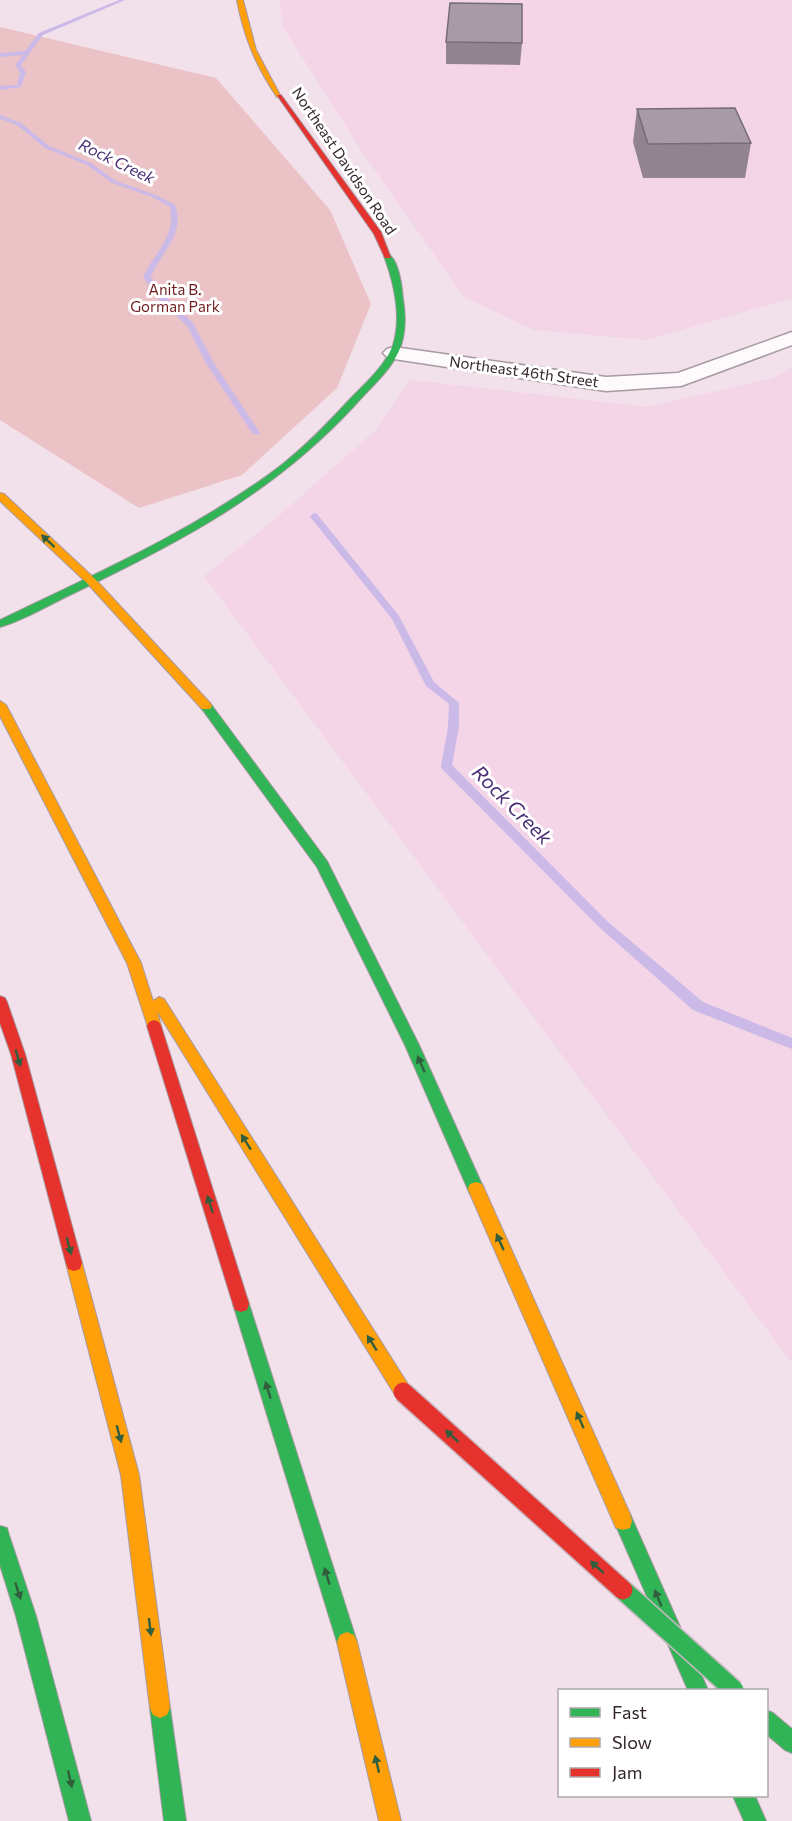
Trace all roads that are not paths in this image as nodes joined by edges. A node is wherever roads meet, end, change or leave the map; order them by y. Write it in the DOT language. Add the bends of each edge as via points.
graph roads {
  1 [pos="240,6"];
  2 [pos="792,338"];
  3 [pos="394,353"];
  4 [pos="0,496"];
  5 [pos="91,581"];
  6 [pos="0,624"];
  7 [pos="1,706"];
  8 [pos="134,963"];
  9 [pos="0,1002"];
  10 [pos="0,1535"];
  11 [pos="698,1689"];
  12 [pos="733,1689"];
  13 [pos="768,1722"];
  14 [pos="792,1743"];
  15 [pos="744,1797"];
  16 [pos="80,1821"];
  17 [pos="175,1821"];
  18 [pos="390,1821"];
  19 [pos="755,1821"];
  1 -- 3 [label="main road, Northeast Davidson Road" via="246,37 261,71 378,234 395,272 401,314"];
  2 -- 3 [label="street, Northeast 46th Street" via="681,379 606,384"];
  3 -- 5 [label="main road, Northeast Davidson Road" via="333,428 265,484 200,526"];
  5 -- 4 [label="main road, one-way"];
  5 -- 6 [label="main road, Northeast Davidson Road"];
  11 -- 5 [label="main road, one-way" via="422,1067 322,864 205,705"];
  7 -- 8 [label="main road"];
  12 -- 8 [label="main road, one-way, bridge" via="404,1392"];
  18 -- 8 [label="main road, one-way" via="353,1660"];
  9 -- 17 [label="main road, one-way" via="18,1054 130,1475"];
  10 -- 16 [label="main road, one-way" via="29,1627"];
  13 -- 14 [label="main road"];
  15 -- 19 [label="main road"];
}
